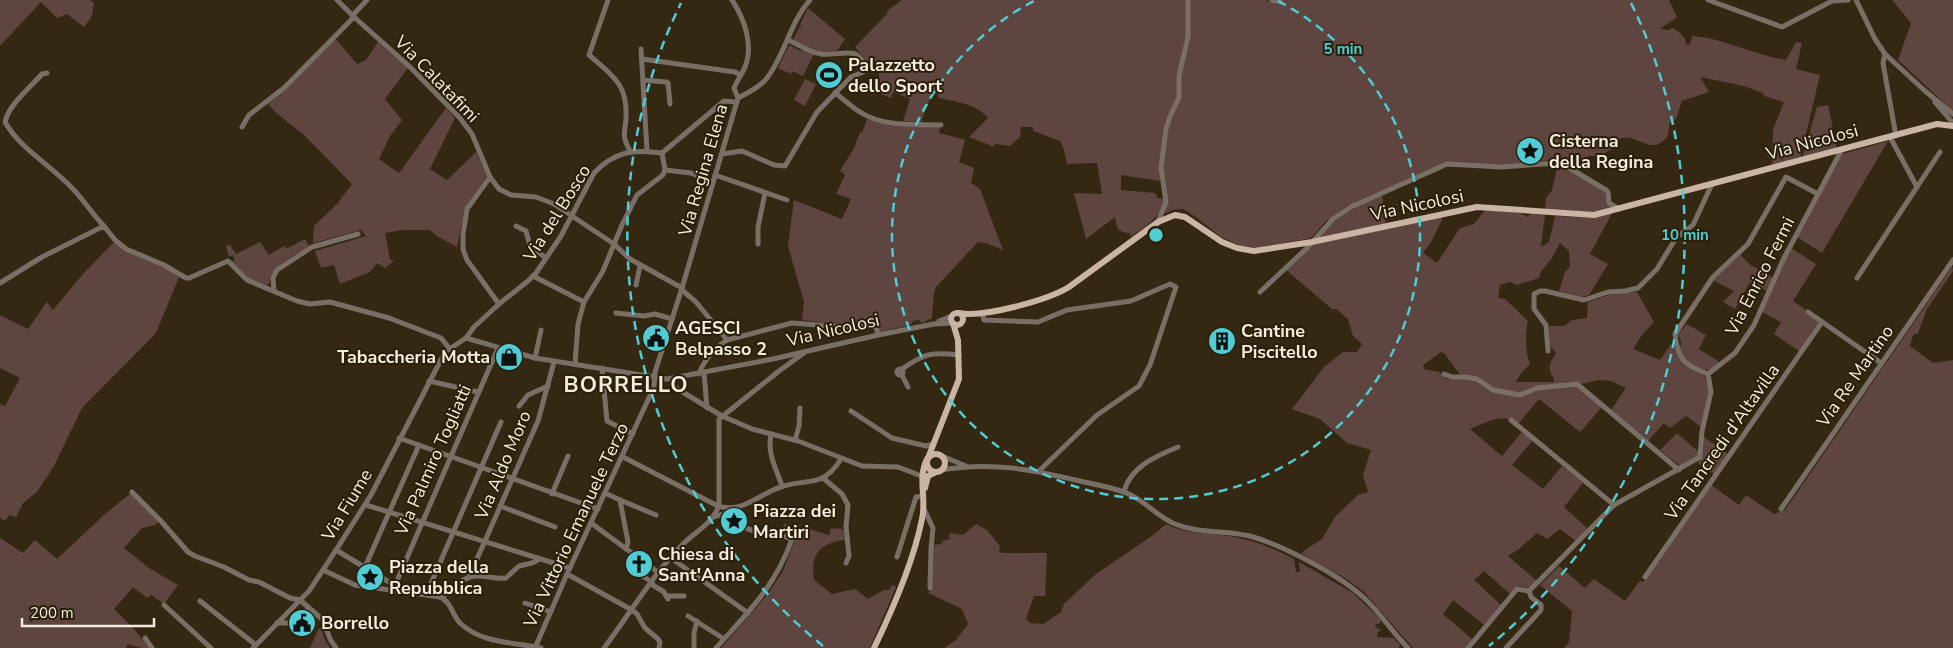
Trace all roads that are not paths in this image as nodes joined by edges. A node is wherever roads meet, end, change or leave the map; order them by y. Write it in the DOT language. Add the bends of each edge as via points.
graph roads {
  1 [pos="337,0"];
  2 [pos="367,0"];
  3 [pos="608,0"];
  4 [pos="732,0"];
  5 [pos="810,0"];
  6 [pos="1188,0"];
  7 [pos="1272,0"];
  8 [pos="1708,0"];
  9 [pos="1848,0"];
  10 [pos="1856,0"];
  11 [pos="1281,2"];
  12 [pos="353,16"];
  13 [pos="788,40"];
  14 [pos="641,49"];
  15 [pos="1885,54"];
  16 [pos="642,59"];
  17 [pos="47,72"];
  18 [pos="740,75"];
  19 [pos="643,80"];
  20 [pos="1924,91"];
  21 [pos="835,93"];
  22 [pos="737,100"];
  23 [pos="670,104"];
  24 [pos="1953,114"];
  25 [pos="1953,124"];
  26 [pos="940,125"];
  27 [pos="242,127"];
  28 [pos="1893,136"];
  29 [pos="630,151"];
  30 [pos="647,151"];
  31 [pos="1842,151"];
  32 [pos="1940,152"];
  33 [pos="662,154"];
  34 [pos="722,154"];
  35 [pos="665,170"];
  36 [pos="715,175"];
  37 [pos="490,177"];
  38 [pos="713,182"];
  39 [pos="1712,184"];
  40 [pos="1917,187"];
  41 [pos="766,192"];
  42 [pos="1818,194"];
  43 [pos="787,200"];
  44 [pos="1619,210"];
  45 [pos="571,215"];
  46 [pos="1158,222"];
  47 [pos="104,226"];
  48 [pos="516,226"];
  49 [pos="358,234"];
  50 [pos="1312,242"];
  51 [pos="614,244"];
  52 [pos="758,244"];
  53 [pos="546,258"];
  54 [pos="1953,260"];
  55 [pos="640,266"];
  56 [pos="533,276"];
  57 [pos="1857,278"];
  58 [pos="0,282"];
  59 [pos="636,285"];
  60 [pos="682,289"];
  61 [pos="274,291"];
  62 [pos="1260,292"];
  63 [pos="584,302"];
  64 [pos="499,304"];
  65 [pos="1808,312"];
  66 [pos="616,313"];
  67 [pos="980,313"];
  68 [pos="672,319"];
  69 [pos="954,319"];
  70 [pos="962,322"];
  71 [pos="1822,322"];
  72 [pos="542,330"];
  73 [pos="878,334"];
  74 [pos="466,338"];
  75 [pos="727,340"];
  76 [pos="958,340"];
  77 [pos="449,348"];
  78 [pos="498,348"];
  79 [pos="1548,351"];
  80 [pos="806,352"];
  81 [pos="959,355"];
  82 [pos="786,356"];
  83 [pos="535,358"];
  84 [pos="440,359"];
  85 [pos="773,359"];
  86 [pos="554,362"];
  87 [pos="1881,363"];
  88 [pos="575,364"];
  89 [pos="787,365"];
  90 [pos="602,368"];
  91 [pos="779,371"];
  92 [pos="701,373"];
  93 [pos="1444,374"];
  94 [pos="1708,374"];
  95 [pos="652,376"];
  96 [pos="667,379"];
  97 [pos="429,381"];
  98 [pos="548,386"];
  99 [pos="654,387"];
  100 [pos="908,387"];
  101 [pos="676,388"];
  102 [pos="478,392"];
  103 [pos="519,406"];
  104 [pos="707,408"];
  105 [pos="800,408"];
  106 [pos="851,410"];
  107 [pos="722,416"];
  108 [pos="1511,420"];
  109 [pos="501,422"];
  110 [pos="633,434"];
  111 [pos="771,434"];
  112 [pos="399,438"];
  113 [pos="937,438"];
  114 [pos="795,440"];
  115 [pos="918,444"];
  116 [pos="933,444"];
  117 [pos="419,445"];
  118 [pos="1178,447"];
  119 [pos="941,455"];
  120 [pos="450,456"];
  121 [pos="568,456"];
  122 [pos="623,457"];
  123 [pos="928,458"];
  124 [pos="841,459"];
  125 [pos="972,467"];
  126 [pos="481,468"];
  127 [pos="1679,470"];
  128 [pos="939,471"];
  129 [pos="1039,471"];
  130 [pos="925,477"];
  131 [pos="823,478"];
  132 [pos="512,479"];
  133 [pos="782,486"];
  134 [pos="132,492"];
  135 [pos="1124,492"];
  136 [pos="605,493"];
  137 [pos="552,494"];
  138 [pos="924,495"];
  139 [pos="620,500"];
  140 [pos="718,504"];
  141 [pos="366,505"];
  142 [pos="500,506"];
  143 [pos="1614,506"];
  144 [pos="740,507"];
  145 [pos="924,509"];
  146 [pos="1780,509"];
  147 [pos="597,510"];
  148 [pos="390,512"];
  149 [pos="730,513"];
  150 [pos="656,515"];
  151 [pos="714,517"];
  152 [pos="421,522"];
  153 [pos="591,524"];
  154 [pos="555,527"];
  155 [pos="454,532"];
  156 [pos="774,533"];
  157 [pos="758,536"];
  158 [pos="485,542"];
  159 [pos="626,549"];
  160 [pos="336,550"];
  161 [pos="633,555"];
  162 [pos="897,557"];
  163 [pos="671,558"];
  164 [pos="540,559"];
  165 [pos="846,563"];
  166 [pos="365,567"];
  167 [pos="570,568"];
  168 [pos="323,570"];
  169 [pos="659,573"];
  170 [pos="567,574"];
  171 [pos="469,577"];
  172 [pos="1645,577"];
  173 [pos="652,583"];
  174 [pos="394,587"];
  175 [pos="930,588"];
  176 [pos="1529,591"];
  177 [pos="426,595"];
  178 [pos="684,596"];
  179 [pos="440,597"];
  180 [pos="300,600"];
  181 [pos="200,601"];
  182 [pos="525,603"];
  183 [pos="164,605"];
  184 [pos="309,608"];
  185 [pos="632,610"];
  186 [pos="551,612"];
  187 [pos="748,613"];
  188 [pos="688,616"];
  189 [pos="697,621"];
  190 [pos="277,623"];
  191 [pos="145,638"];
  192 [pos="724,639"];
  193 [pos="255,646"];
  194 [pos="152,648"];
  195 [pos="211,648"];
  196 [pos="336,648"];
  197 [pos="535,648"];
  198 [pos="541,648"];
  199 [pos="604,648"];
  200 [pos="659,648"];
  201 [pos="694,648"];
  202 [pos="716,648"];
  203 [pos="874,648"];
  204 [pos="1408,648"];
  205 [pos="1468,648"];
  206 [pos="1506,648"];
  1 -- 12 [label="street, Via Calatafimi"];
  2 -- 12 [label="street"];
  3 -- 29 [label="street" via="589,55 614,76 625,96 623,134"];
  4 -- 18 [label="street" via="746,27 748,45 748,56"];
  5 -- 13 [label="street, Via Regina Elena"];
  6 -- 46 [label="street" via="1188,37 1179,76 1179,101 1166,128 1161,168 1166,202"];
  7 -- 11 [label="street"];
  8 -- 9 [label="street" via="1782,27 1832,1"];
  10 -- 15 [label="street"];
  12 -- 27 [label="street" via="284,88 249,115"];
  12 -- 37 [label="street, Via Calatafimi" via="460,118 472,134"];
  13 -- 21 [label="street" via="821,54 850,53 862,59 863,72 851,77"];
  13 -- 22 [label="street, Via Regina Elena" via="767,78"];
  14 -- 16 [label="street"];
  15 -- 20 [label="street"];
  15 -- 28 [label="street" via="1883,63"];
  16 -- 18 [label="street"];
  16 -- 19 [label="street"];
  17 -- 47 [label="street" via="14,105 5,122 44,164 71,187"];
  18 -- 22 [label="street" via="734,88"];
  19 -- 23 [label="street" via="668,83"];
  19 -- 30 [label="street"];
  20 -- 24 [label="street"];
  20 -- 25 [label="street"];
  21 -- 26 [label="street" via="860,113 876,120"];
  21 -- 34 [label="street" via="817,112 785,166 742,152"];
  22 -- 33 [label="street" via="724,101"];
  22 -- 34 [label="street, Via Regina Elena"];
  25 -- 28 [label="main road, Via Nicolosi" via="1937,124"];
  28 -- 31 [label="main road, Via Nicolosi"];
  28 -- 40 [label="street"];
  29 -- 30 [label="street, Via del Bosco"];
  29 -- 45 [label="street, Via del Bosco" via="598,169"];
  30 -- 33 [label="street, Via del Bosco"];
  31 -- 39 [label="main road, Via Nicolosi"];
  31 -- 42 [label="street, Via Enrico Fermi"];
  32 -- 40 [label="street"];
  33 -- 35 [label="street"];
  34 -- 36 [label="street, Via Regina Elena"];
  35 -- 38 [label="street" via="684,171"];
  35 -- 51 [label="street" via="637,195"];
  36 -- 38 [label="street, Via Regina Elena"];
  36 -- 41 [label="street"];
  37 -- 45 [label="street, Via Calatafimi" via="499,189 511,196 543,199"];
  37 -- 64 [label="street" via="467,209 463,249 467,260"];
  38 -- 60 [label="street, Via Regina Elena"];
  39 -- 44 [label="main road, Via Nicolosi"];
  39 -- 79 [label="street" via="1693,225 1676,238 1658,269 1638,288 1608,292 1584,300 1546,291 1534,294 1534,308 1546,325"];
  40 -- 57 [label="street"];
  41 -- 43 [label="street"];
  41 -- 52 [label="street"];
  42 -- 94 [label="street, Via Enrico Fermi" via="1754,325 1735,353"];
  42 -- 94 [label="street" via="1786,177 1748,244 1713,277 1675,334 1683,361"];
  44 -- 50 [label="main road, Via Nicolosi" via="1583,215 1477,208"];
  44 -- 50 [label="street" via="1609,203 1606,190 1557,163 1501,167 1447,164 1351,207 1333,219"];
  45 -- 51 [label="street, Via Calatafimi"];
  45 -- 53 [label="street, Via del Bosco"];
  46 -- 50 [label="main road, Via Nicolosi" via="1176,215 1185,217 1222,242 1246,250 1264,251"];
  46 -- 67 [label="main road, Via Nicolosi" via="1061,292 1037,301"];
  47 -- 58 [label="street"];
  47 -- 61 [label="street" via="126,248 186,278 228,261 247,280"];
  48 -- 53 [label="street" via="526,232 530,246"];
  49 -- 61 [label="street" via="312,247 278,270 273,278"];
  50 -- 62 [label="street"];
  51 -- 55 [label="street, Via Calatafimi"];
  51 -- 63 [label="street" via="603,271"];
  53 -- 56 [label="street, Via del Bosco"];
  54 -- 87 [label="street, Via Re Martino"];
  55 -- 59 [label="street"];
  55 -- 60 [label="street, Via Calatafimi"];
  56 -- 63 [label="street"];
  56 -- 64 [label="street, Via del Bosco"];
  60 -- 68 [label="street, Via Regina Elena"];
  60 -- 75 [label="street, Via Calatafimi"];
  61 -- 77 [label="street" via="304,303 330,302 389,318 441,338"];
  63 -- 88 [label="street" via="578,324"];
  64 -- 74 [label="street, Via del Bosco"];
  65 -- 71 [label="street"];
  66 -- 68 [label="street" via="655,314"];
  67 -- 69 [label="main road"];
  67 -- 70 [label="main road"];
  67 -- 129 [label="street" via="987,321 1038,322 1067,310 1131,302 1170,284 1176,287 1150,365 1139,386 1097,415"];
  68 -- 95 [label="street, Via Regina Elena"];
  69 -- 70 [label="main road" via="962,318"];
  69 -- 73 [label="street, Via Nicolosi"];
  69 -- 76 [label="main road"];
  70 -- 76 [label="main road"];
  71 -- 87 [label="street"];
  71 -- 172 [label="street, Via Tancredi d'Altavilla"];
  72 -- 83 [label="street"];
  73 -- 75 [label="street" via="876,326 792,323"];
  73 -- 80 [label="street, Via Nicolosi"];
  74 -- 77 [label="street, Via del Bosco"];
  74 -- 78 [label="street"];
  75 -- 92 [label="street" via="702,367"];
  76 -- 81 [label="main road"];
  77 -- 84 [label="street, Via del Bosco"];
  78 -- 83 [label="street"];
  78 -- 102 [label="street, Via Palmiro Togliatti"];
  80 -- 82 [label="street, Via Nicolosi"];
  80 -- 89 [label="street"];
  81 -- 100 [label="street" via="937,353 920,357 902,372"];
  81 -- 113 [label="main road" via="958,384"];
  82 -- 85 [label="street, Via Nicolosi"];
  82 -- 89 [label="street"];
  83 -- 86 [label="street"];
  84 -- 97 [label="street, Via Fiume"];
  85 -- 91 [label="street"];
  85 -- 92 [label="street, Via Nicolosi"];
  86 -- 88 [label="street"];
  86 -- 98 [label="street, Via Aldo Moro"];
  87 -- 146 [label="street, Via Re Martino"];
  88 -- 90 [label="street"];
  89 -- 91 [label="street"];
  90 -- 95 [label="street"];
  90 -- 110 [label="street" via="607,421"];
  91 -- 107 [label="street"];
  92 -- 96 [label="street, Via Nicolosi"];
  92 -- 104 [label="street"];
  93 -- 127 [label="street" via="1452,378 1465,376 1477,379 1493,390 1520,395 1537,388 1577,384"];
  94 -- 127 [label="street" via="1711,392 1702,431 1701,455"];
  95 -- 96 [label="street"];
  95 -- 99 [label="street, Via Regina Elena"];
  96 -- 99 [label="street"];
  97 -- 102 [label="street"];
  97 -- 112 [label="street, Via Fiume"];
  98 -- 103 [label="street" via="528,395"];
  98 -- 132 [label="street, Via Aldo Moro" via="538,421"];
  99 -- 110 [label="street, Via Vittorio Emanuele Terzo"];
  101 -- 104 [label="street"];
  102 -- 120 [label="street, Via Palmiro Togliatti"];
  104 -- 107 [label="street"];
  105 -- 114 [label="street"];
  106 -- 115 [label="street" via="883,434"];
  107 -- 111 [label="street"];
  107 -- 140 [label="street" via="718,420"];
  108 -- 143 [label="street"];
  109 -- 126 [label="street"];
  110 -- 122 [label="street, Via Vittorio Emanuele Terzo"];
  111 -- 114 [label="street"];
  111 -- 133 [label="street" via="772,461"];
  112 -- 117 [label="street"];
  112 -- 141 [label="street, Via Fiume"];
  113 -- 116 [label="main road"];
  113 -- 119 [label="main road" via="936,449"];
  114 -- 124 [label="street"];
  115 -- 116 [label="street"];
  115 -- 123 [label="street" via="924,448"];
  116 -- 123 [label="main road"];
  117 -- 120 [label="street"];
  117 -- 148 [label="street"];
  118 -- 135 [label="street" via="1136,470"];
  119 -- 123 [label="main road" via="933,454"];
  119 -- 125 [label="street"];
  119 -- 128 [label="main road" via="945,465"];
  120 -- 126 [label="street"];
  120 -- 152 [label="street, Via Palmiro Togliatti"];
  121 -- 137 [label="street"];
  122 -- 136 [label="street, Via Vittorio Emanuele Terzo"];
  122 -- 140 [label="street"];
  123 -- 128 [label="main road" via="930,470"];
  123 -- 130 [label="main road" via="922,471"];
  124 -- 130 [label="street" via="867,467 898,468"];
  124 -- 131 [label="street"];
  125 -- 128 [label="street"];
  125 -- 129 [label="street"];
  126 -- 132 [label="street"];
  126 -- 155 [label="street"];
  127 -- 143 [label="street"];
  128 -- 130 [label="main road"];
  129 -- 135 [label="street"];
  130 -- 138 [label="main road"];
  131 -- 133 [label="street"];
  131 -- 165 [label="street" via="847,501 849,556"];
  132 -- 137 [label="street"];
  132 -- 142 [label="street, Via Aldo Moro"];
  133 -- 144 [label="street"];
  134 -- 180 [label="street" via="188,552"];
  135 -- 204 [label="street" via="1175,524 1259,539 1339,579 1364,598"];
  136 -- 139 [label="street"];
  136 -- 147 [label="street, Via Vittorio Emanuele Terzo"];
  137 -- 147 [label="street"];
  138 -- 145 [label="main road"];
  138 -- 162 [label="street" via="916,497"];
  139 -- 150 [label="street"];
  139 -- 159 [label="street" via="628,542"];
  140 -- 144 [label="street" via="731,509"];
  140 -- 151 [label="street"];
  141 -- 148 [label="street"];
  141 -- 160 [label="street, Via Fiume"];
  142 -- 154 [label="street"];
  142 -- 158 [label="street, Via Aldo Moro"];
  143 -- 176 [label="street"];
  144 -- 149 [label="street"];
  145 -- 175 [label="street" via="934,532"];
  145 -- 203 [label="main road" via="900,587"];
  147 -- 153 [label="street, Via Vittorio Emanuele Terzo"];
  148 -- 152 [label="street"];
  148 -- 166 [label="street"];
  149 -- 151 [label="street"];
  149 -- 157 [label="street" via="737,524 758,532"];
  151 -- 163 [label="street"];
  152 -- 155 [label="street"];
  152 -- 174 [label="street, Via Palmiro Togliatti"];
  153 -- 159 [label="street"];
  153 -- 167 [label="street, Via Vittorio Emanuele Terzo"];
  155 -- 158 [label="street"];
  155 -- 177 [label="street"];
  156 -- 187 [label="street" via="792,539 780,569"];
  158 -- 164 [label="street"];
  158 -- 171 [label="street, Via Aldo Moro"];
  159 -- 161 [label="street"];
  160 -- 166 [label="street"];
  160 -- 168 [label="street, Via Fiume"];
  161 -- 169 [label="street"];
  161 -- 173 [label="street" via="628,567"];
  163 -- 169 [label="street"];
  163 -- 187 [label="street"];
  164 -- 167 [label="street"];
  164 -- 171 [label="street" via="519,566 506,578"];
  166 -- 174 [label="street"];
  167 -- 170 [label="street, Via Vittorio Emanuele Terzo"];
  168 -- 174 [label="street" via="354,584"];
  168 -- 180 [label="street, Via Fiume"];
  169 -- 173 [label="street"];
  170 -- 185 [label="street"];
  170 -- 186 [label="street, Via Vittorio Emanuele Terzo"];
  171 -- 179 [label="street"];
  173 -- 178 [label="street" via="667,598"];
  173 -- 185 [label="street"];
  174 -- 177 [label="street"];
  176 -- 205 [label="street" via="1517,589"];
  176 -- 206 [label="street" via="1541,605 1541,610"];
  177 -- 179 [label="street"];
  179 -- 197 [label="street" via="448,602 462,624 484,637"];
  180 -- 184 [label="street"];
  180 -- 190 [label="street, Via Fiume"];
  181 -- 193 [label="street"];
  182 -- 186 [label="street"];
  183 -- 195 [label="street"];
  184 -- 190 [label="street" via="295,623"];
  184 -- 196 [label="street" via="323,620"];
  185 -- 199 [label="street"];
  185 -- 200 [label="street" via="658,639"];
  186 -- 197 [label="street, Via Vittorio Emanuele Terzo"];
  187 -- 192 [label="street"];
  188 -- 189 [label="street"];
  189 -- 192 [label="street"];
  189 -- 201 [label="street"];
  190 -- 193 [label="street, Via Fiume"];
  191 -- 194 [label="street"];
  192 -- 202 [label="street"];
  197 -- 198 [label="street"];
}
